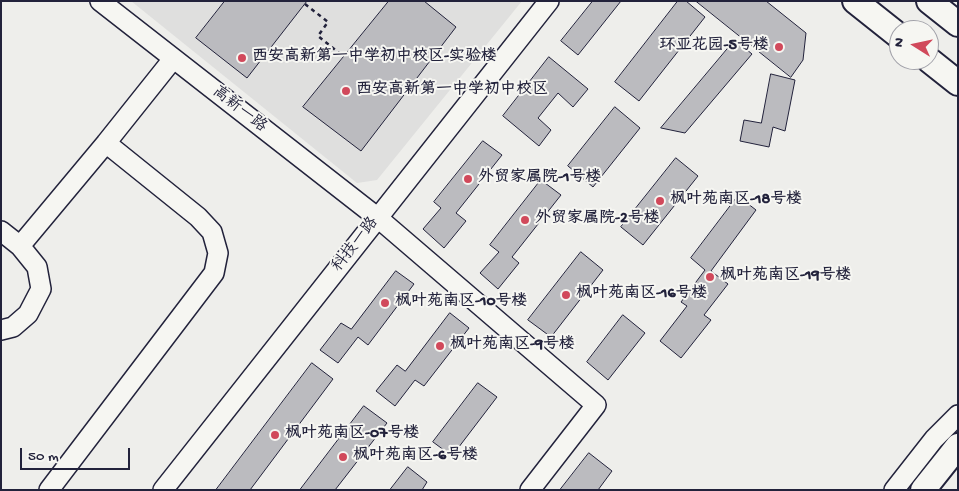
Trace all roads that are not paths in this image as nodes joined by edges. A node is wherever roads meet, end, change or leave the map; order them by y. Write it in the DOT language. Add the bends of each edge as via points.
graph roads {
  1 [pos="100,1"];
  2 [pos="549,1"];
  3 [pos="855,1"];
  4 [pos="929,1"];
  5 [pos="958,24"];
  6 [pos="889,28"];
  7 [pos="174,59"];
  8 [pos="939,68"];
  9 [pos="958,83"];
  10 [pos="106,143"];
  11 [pos="378,218"];
  12 [pos="1,231"];
  13 [pos="20,246"];
  14 [pos="1,330"];
  15 [pos="958,415"];
  16 [pos="958,446"];
  17 [pos="958,472"];
  18 [pos="49,490"];
  19 [pos="164,490"];
  20 [pos="530,490"];
  21 [pos="894,490"];
  22 [pos="923,490"];
  23 [pos="943,490"];
  1 -- 7 [label="street, 高新一路"];
  2 -- 11 [label="street, 科技一路"];
  3 -- 6 [label="main road"];
  4 -- 5 [label="main road"];
  7 -- 10 [label="street"];
  7 -- 11 [label="street, 高新一路"];
  8 -- 9 [label="main road"];
  10 -- 13 [label="street"];
  10 -- 18 [label="street" via="198,217 212,232 218,253 214,272"];
  11 -- 19 [label="street, 科技一路"];
  11 -- 20 [label="street, 高新一路" via="596,405"];
  12 -- 13 [label="street"];
  13 -- 14 [label="street" via="37,267 40,289 28,314 13,327"];
  15 -- 21 [label="street" via="934,439"];
  16 -- 22 [label="main road"];
  17 -- 23 [label="main road"];
}
